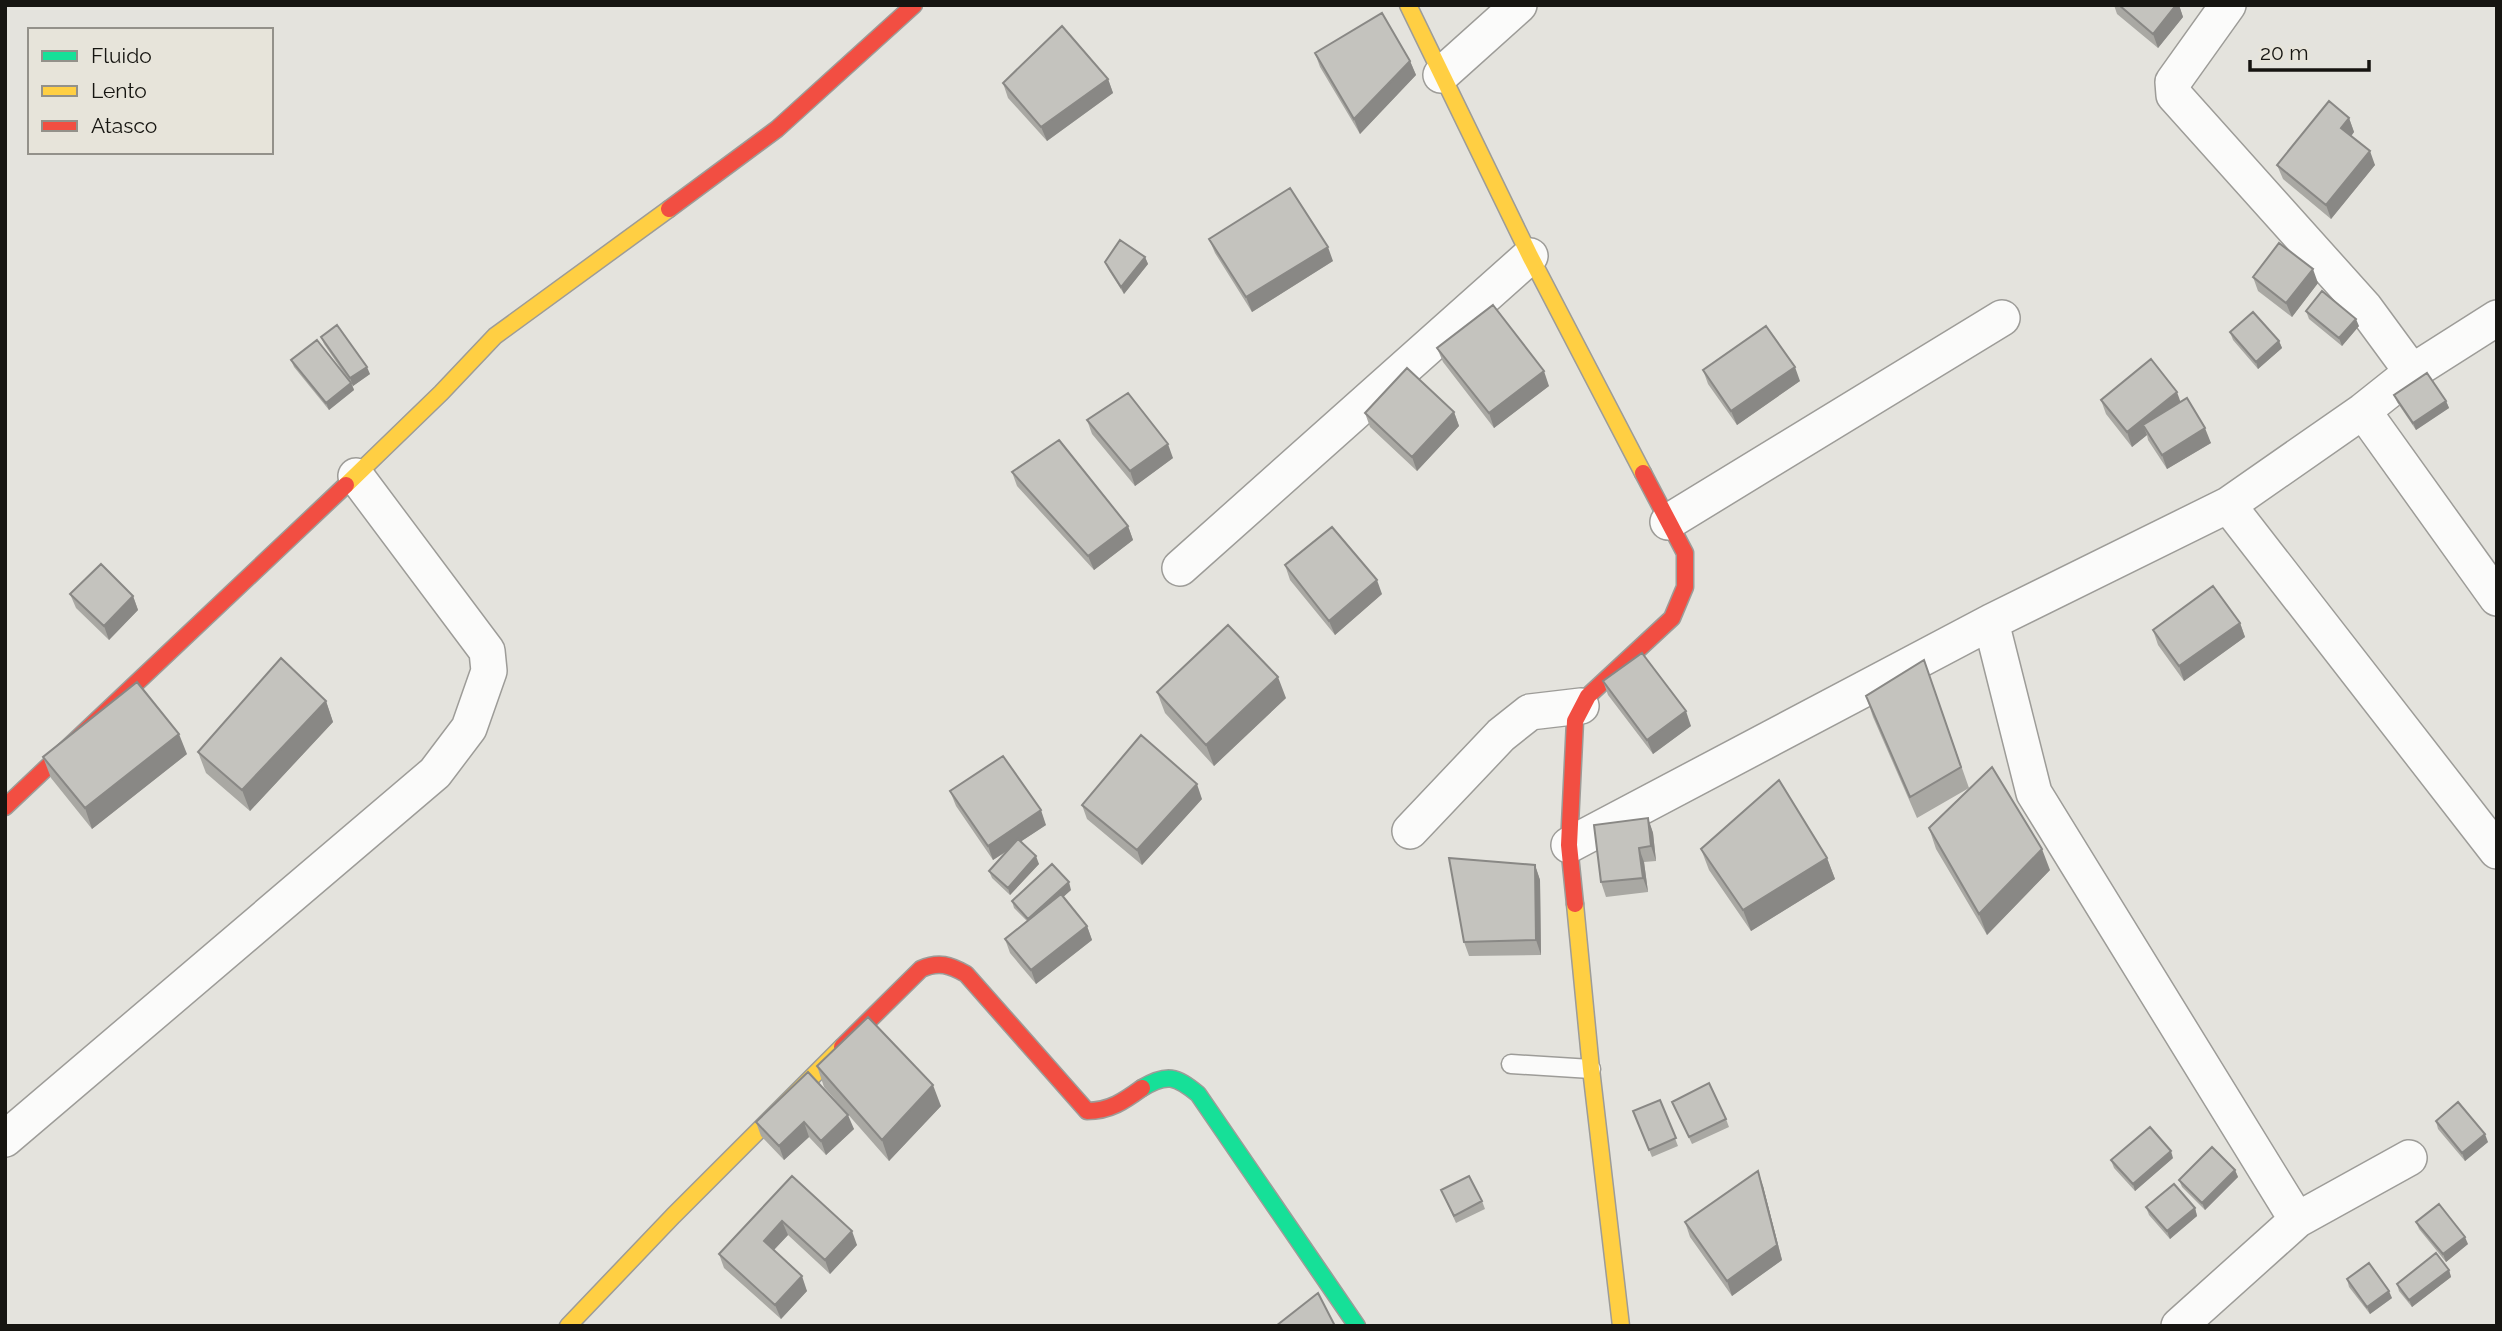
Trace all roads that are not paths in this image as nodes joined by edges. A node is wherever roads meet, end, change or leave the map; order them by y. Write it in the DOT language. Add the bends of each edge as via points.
graph roads {
  1 [pos="914,5"];
  2 [pos="1408,5"];
  3 [pos="1518,5"];
  4 [pos="2228,5"];
  5 [pos="1441,75"];
  6 [pos="1530,256"];
  7 [pos="2001,318"];
  8 [pos="2497,318"];
  9 [pos="2412,372"];
  10 [pos="2363,411"];
  11 [pos="356,476"];
  12 [pos="2228,505"];
  13 [pos="1668,522"];
  14 [pos="1180,568"];
  15 [pos="2497,598"];
  16 [pos="1991,622"];
  17 [pos="1581,706"];
  18 [pos="5,807"];
  19 [pos="1410,831"];
  20 [pos="1569,845"];
  21 [pos="2497,851"];
  22 [pos="1511,1064"];
  23 [pos="1591,1069"];
  24 [pos="5,1139"];
  25 [pos="2409,1158"];
  26 [pos="2297,1220"];
  27 [pos="568,1326"];
  28 [pos="1357,1326"];
  29 [pos="1621,1326"];
  30 [pos="2179,1326"];
  1 -- 11 [label="street" via="777,129 495,336"];
  2 -- 5 [label="street"];
  3 -- 5 [label="street"];
  4 -- 9 [label="street" via="2172,82 2174,95 2365,308"];
  5 -- 6 [label="street"];
  6 -- 13 [label="street"];
  6 -- 14 [label="street"];
  7 -- 13 [label="street"];
  8 -- 9 [label="street"];
  9 -- 10 [label="street"];
  10 -- 12 [label="street"];
  10 -- 15 [label="street"];
  11 -- 18 [label="street"];
  11 -- 24 [label="street" via="487,651 489,671 469,728 435,773"];
  12 -- 16 [label="street"];
  12 -- 21 [label="street"];
  13 -- 17 [label="street" via="1685,553 1685,587 1672,618"];
  16 -- 20 [label="street"];
  16 -- 26 [label="street" via="2034,793"];
  17 -- 19 [label="street" via="1530,712 1501,735"];
  17 -- 20 [label="street" via="1575,720"];
  20 -- 23 [label="street"];
  22 -- 23 [label="lane"];
  23 -- 29 [label="street"];
  25 -- 26 [label="street"];
  26 -- 30 [label="street"];
  27 -- 28 [label="street" via="921,969 935,962 966,974 1087,1111 1110,1108 1157,1079 1174,1077 1188,1084"];
}
